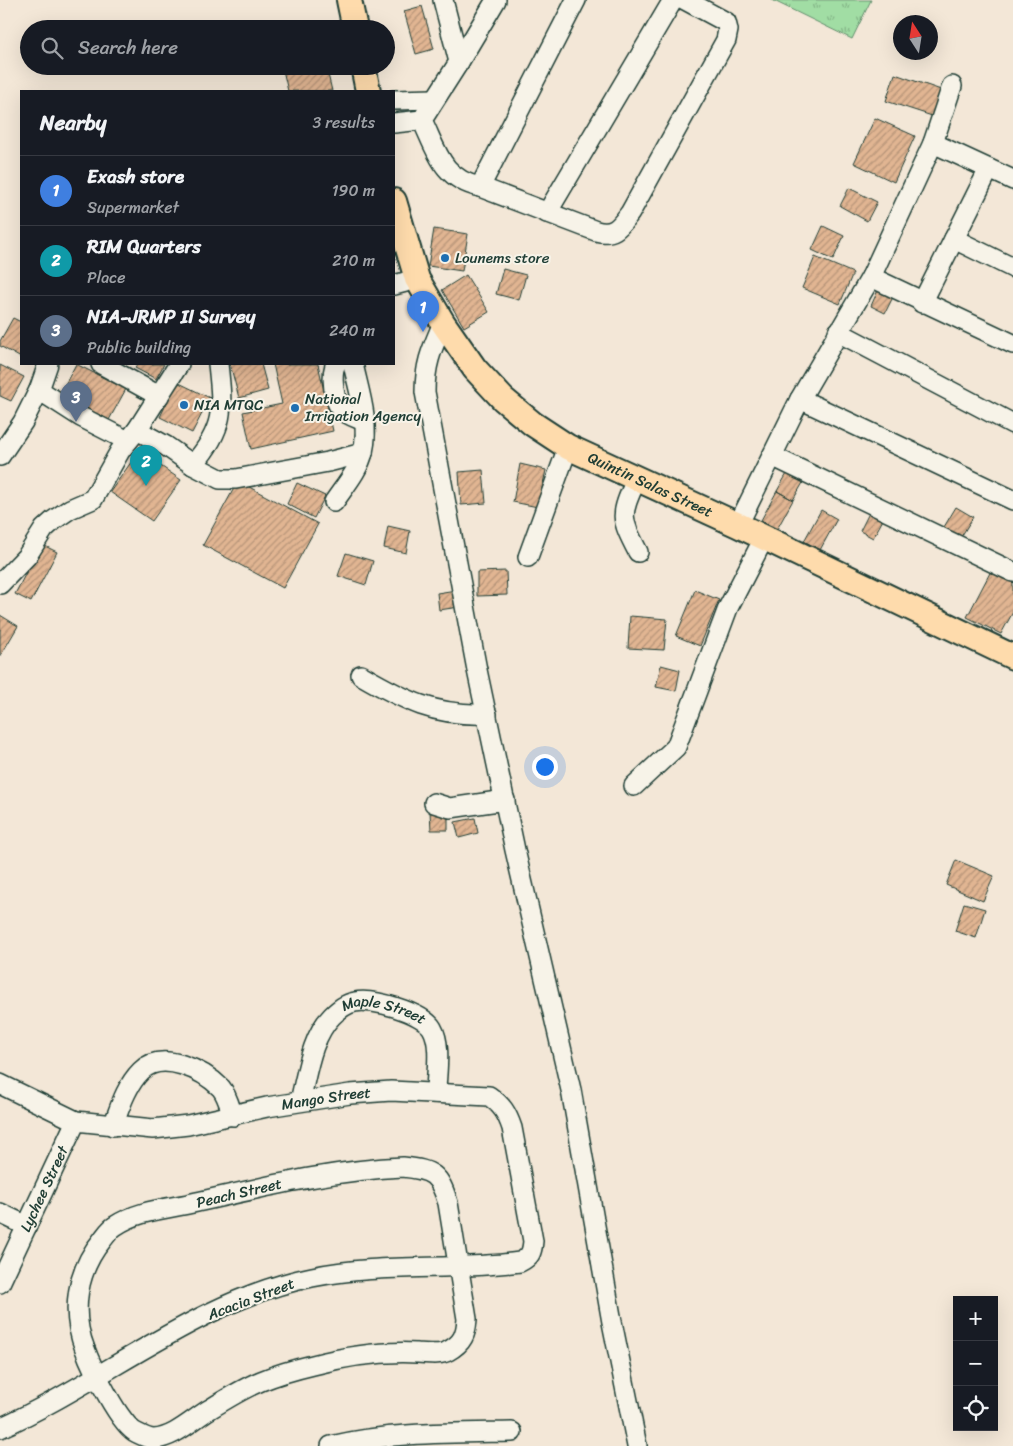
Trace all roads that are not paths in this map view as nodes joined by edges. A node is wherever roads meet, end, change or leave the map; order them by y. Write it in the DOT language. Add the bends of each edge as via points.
graph roads {
  1 [pos="349,0"];
  2 [pos="443,0"];
  3 [pos="496,0"];
  4 [pos="576,0"];
  5 [pos="673,0"];
  6 [pos="685,0"];
  7 [pos="353,20"];
  8 [pos="460,62"];
  9 [pos="364,75"];
  10 [pos="952,86"];
  11 [pos="368,90"];
  12 [pos="434,99"];
  13 [pos="395,100"];
  14 [pos="422,120"];
  15 [pos="395,123"];
  16 [pos="933,143"];
  17 [pos="990,169"];
  18 [pos="1013,180"];
  19 [pos="480,187"];
  20 [pos="395,204"];
  21 [pos="547,213"];
  22 [pos="954,239"];
  23 [pos="1013,268"];
  24 [pos="871,277"];
  25 [pos="417,279"];
  26 [pos="395,285"];
  27 [pos="922,303"];
  28 [pos="443,323"];
  29 [pos="838,332"];
  30 [pos="1013,344"];
  31 [pos="48,365"];
  32 [pos="105,365"];
  33 [pos="178,365"];
  34 [pos="218,365"];
  35 [pos="336,365"];
  36 [pos="354,365"];
  37 [pos="127,370"];
  38 [pos="39,390"];
  39 [pos="159,396"];
  40 [pos="800,399"];
  41 [pos="364,421"];
  42 [pos="1013,424"];
  43 [pos="133,435"];
  44 [pos="568,447"];
  45 [pos="363,453"];
  46 [pos="0,456"];
  47 [pos="772,456"];
  48 [pos="193,465"];
  49 [pos="636,480"];
  50 [pos="1013,500"];
  51 [pos="334,502"];
  52 [pos="738,525"];
  53 [pos="764,538"];
  54 [pos="638,552"];
  55 [pos="528,556"];
  56 [pos="1013,572"];
  57 [pos="0,584"];
  58 [pos="1013,657"];
  59 [pos="361,675"];
  60 [pos="487,714"];
  61 [pos="634,786"];
  62 [pos="505,800"];
  63 [pos="434,803"];
  64 [pos="0,1084"];
  65 [pos="436,1093"];
  66 [pos="300,1101"];
  67 [pos="233,1116"];
  68 [pos="76,1121"];
  69 [pos="113,1126"];
  70 [pos="0,1212"];
  71 [pos="27,1226"];
  72 [pos="528,1258"];
  73 [pos="459,1266"];
  74 [pos="0,1283"];
  75 [pos="97,1377"];
  76 [pos="0,1428"];
  77 [pos="512,1432"];
  78 [pos="433,1440"];
  79 [pos="331,1446"];
  80 [pos="637,1446"];
  1 -- 7 [label="main road"];
  2 -- 8 [label="street"];
  3 -- 8 [label="street"];
  4 -- 19 [label="street"];
  5 -- 21 [label="street"];
  6 -- 21 [label="street" via="726,22 728,33 630,213 618,229 610,233"];
  8 -- 12 [label="street"];
  9 -- 11 [label="main road"];
  10 -- 16 [label="street"];
  12 -- 13 [label="street"];
  12 -- 14 [label="street"];
  14 -- 15 [label="street"];
  14 -- 19 [label="street" via="444,167 454,178"];
  16 -- 17 [label="street"];
  16 -- 24 [label="street"];
  17 -- 18 [label="street"];
  17 -- 22 [label="street"];
  19 -- 21 [label="street"];
  20 -- 25 [label="main road, Quintin Salas Street"];
  22 -- 23 [label="street"];
  22 -- 27 [label="street"];
  24 -- 27 [label="street"];
  24 -- 29 [label="street"];
  25 -- 26 [label="street"];
  25 -- 28 [label="main road, Quintin Salas Street"];
  27 -- 30 [label="street"];
  28 -- 44 [label="main road, Quintin Salas Street" via="475,369 503,399"];
  28 -- 60 [label="street" via="428,356 426,392"];
  29 -- 40 [label="street"];
  29 -- 42 [label="street"];
  31 -- 38 [label="street"];
  32 -- 37 [label="street"];
  33 -- 39 [label="street"];
  34 -- 48 [label="street" via="221,402 218,429"];
  35 -- 41 [label="street" via="332,375 338,405 341,410"];
  36 -- 41 [label="street"];
  37 -- 39 [label="street"];
  38 -- 43 [label="street" via="81,417"];
  38 -- 46 [label="street" via="23,422"];
  39 -- 43 [label="street"];
  40 -- 47 [label="street"];
  40 -- 50 [label="street"];
  41 -- 45 [label="street"];
  43 -- 48 [label="street"];
  43 -- 57 [label="street" via="120,451 93,500 70,509 44,529 27,556"];
  44 -- 49 [label="main road, Quintin Salas Street"];
  44 -- 55 [label="street"];
  45 -- 48 [label="street" via="236,479 220,479"];
  45 -- 51 [label="street"];
  47 -- 52 [label="street"];
  47 -- 56 [label="street"];
  49 -- 52 [label="main road, Quintin Salas Street"];
  49 -- 54 [label="street" via="624,523"];
  52 -- 53 [label="main road, Quintin Salas Street"];
  53 -- 58 [label="main road, Quintin Salas Street"];
  53 -- 61 [label="street" via="728,608 676,747"];
  59 -- 60 [label="street" via="417,705 460,715"];
  60 -- 62 [label="street"];
  62 -- 63 [label="street" via="458,808"];
  62 -- 80 [label="street" via="569,1082"];
  64 -- 68 [label="street, Mango Street"];
  65 -- 66 [label="street, Mango Street" via="358,1093"];
  65 -- 66 [label="street, Maple Street" via="437,1047 432,1028 426,1020 370,1001 342,1006 330,1017 309,1062"];
  65 -- 72 [label="street, Mango Street" via="489,1096 507,1113 533,1241"];
  66 -- 67 [label="street, Mango Street"];
  67 -- 69 [label="street, Mango Street" via="153,1129"];
  67 -- 69 [label="street" via="222,1089 208,1078 185,1066 158,1062 142,1070 129,1086"];
  68 -- 69 [label="street, Mango Street"];
  68 -- 71 [label="street, Lychee Street"];
  70 -- 71 [label="street"];
  71 -- 74 [label="street, Lychee Street"];
  72 -- 73 [label="street, Acacia Street" via="510,1263"];
  73 -- 75 [label="street, Acacia Street" via="365,1270 312,1277 258,1293 214,1311"];
  73 -- 75 [label="street, Peach Street" via="467,1319 466,1335 446,1353 390,1352 343,1357 299,1368 261,1381 176,1432 153,1439 133,1432"];
  73 -- 75 [label="street, Peach Street" via="443,1188 435,1175 421,1169 379,1168 286,1182 188,1205 141,1212 113,1227 94,1250 82,1272 76,1319"];
  75 -- 76 [label="street, Acacia Street"];
  77 -- 78 [label="street"];
  78 -- 79 [label="street" via="356,1440"];
}
